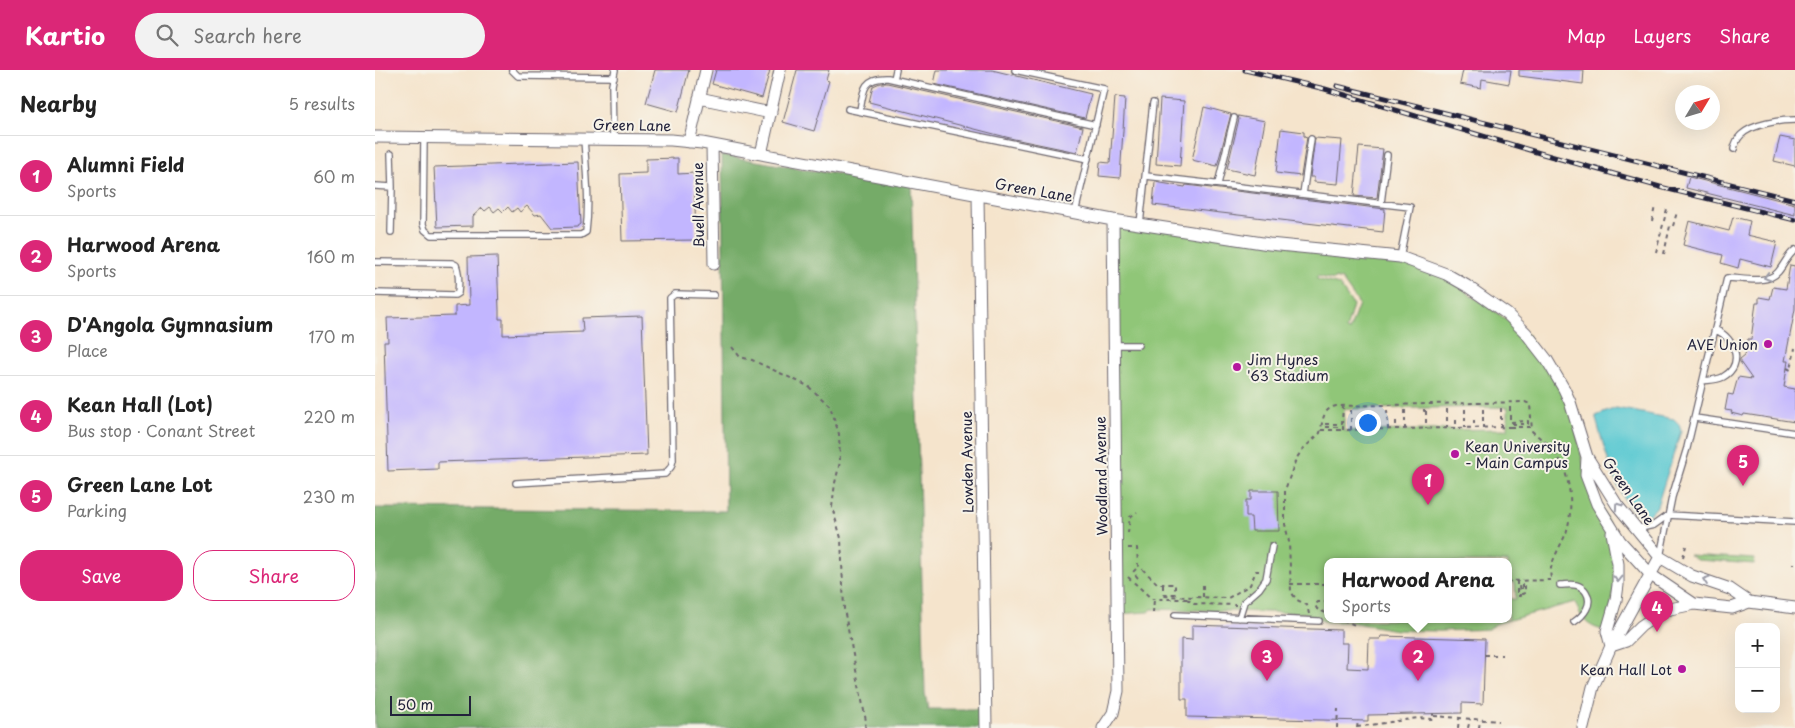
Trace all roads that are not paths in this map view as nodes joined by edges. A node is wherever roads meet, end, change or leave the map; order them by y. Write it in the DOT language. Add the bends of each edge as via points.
graph roads {
  1 [pos="512,70"];
  2 [pos="706,70"];
  3 [pos="780,70"];
  4 [pos="896,70"];
  5 [pos="1015,70"];
  6 [pos="614,73"];
  7 [pos="895,79"];
  8 [pos="699,98"];
  9 [pos="1153,103"];
  10 [pos="848,109"];
  11 [pos="860,111"];
  12 [pos="771,113"];
  13 [pos="1234,118"];
  14 [pos="1795,120"];
  15 [pos="1096,125"];
  16 [pos="375,137"];
  17 [pos="424,138"];
  18 [pos="584,139"];
  19 [pos="1311,139"];
  20 [pos="613,140"];
  21 [pos="689,142"];
  22 [pos="712,145"];
  23 [pos="1734,149"];
  24 [pos="391,154"];
  25 [pos="761,154"];
  26 [pos="1387,155"];
  27 [pos="1088,159"];
  28 [pos="1145,176"];
  29 [pos="1218,184"];
  30 [pos="375,186"];
  31 [pos="392,187"];
  32 [pos="1303,194"];
  33 [pos="978,196"];
  34 [pos="1381,203"];
  35 [pos="1075,213"];
  36 [pos="1113,220"];
  37 [pos="1140,224"];
  38 [pos="391,232"];
  39 [pos="1795,250"];
  40 [pos="1400,258"];
  41 [pos="1787,259"];
  42 [pos="1795,260"];
  43 [pos="375,262"];
  44 [pos="714,264"];
  45 [pos="375,293"];
  46 [pos="714,296"];
  47 [pos="1715,330"];
  48 [pos="1114,345"];
  49 [pos="1139,345"];
  50 [pos="1703,381"];
  51 [pos="1695,418"];
  52 [pos="1795,433"];
  53 [pos="1587,457"];
  54 [pos="516,483"];
  55 [pos="1668,515"];
  56 [pos="1795,522"];
  57 [pos="1612,530"];
  58 [pos="1636,530"];
  59 [pos="1272,546"];
  60 [pos="1660,557"];
  61 [pos="1651,575"];
  62 [pos="1560,585"];
  63 [pos="1749,602"];
  64 [pos="1694,604"];
  65 [pos="1795,608"];
  66 [pos="1175,615"];
  67 [pos="1239,618"];
  68 [pos="1319,621"];
  69 [pos="1573,622"];
  70 [pos="1611,646"];
  71 [pos="986,728"];
  72 [pos="1103,728"];
  73 [pos="1583,728"];
  1 -- 6 [label="lane" via="518,76"];
  2 -- 8 [label="street"];
  3 -- 12 [label="street"];
  4 -- 7 [label="lane"];
  5 -- 15 [label="lane" via="1104,89"];
  6 -- 20 [label="lane"];
  7 -- 11 [label="lane" via="877,77 869,82 863,90"];
  7 -- 15 [label="lane"];
  8 -- 12 [label="street"];
  8 -- 21 [label="street"];
  9 -- 28 [label="lane"];
  10 -- 11 [label="lane"];
  11 -- 27 [label="lane"];
  12 -- 25 [label="street"];
  13 -- 29 [label="lane"];
  14 -- 23 [label="lane" via="1774,121 1747,130 1736,141"];
  15 -- 27 [label="lane"];
  16 -- 17 [label="street, Green Lane"];
  17 -- 18 [label="street, Green Lane"];
  17 -- 18 [label="lane" via="423,224 431,235 581,235 586,232"];
  18 -- 20 [label="street, Green Lane"];
  19 -- 32 [label="lane"];
  20 -- 21 [label="street, Green Lane"];
  21 -- 22 [label="street, Green Lane"];
  22 -- 25 [label="street, Green Lane"];
  22 -- 44 [label="street, Buell Avenue"];
  24 -- 31 [label="lane"];
  25 -- 33 [label="street, Green Lane"];
  26 -- 34 [label="lane"];
  27 -- 35 [label="lane"];
  28 -- 29 [label="lane"];
  28 -- 37 [label="lane"];
  29 -- 32 [label="lane"];
  30 -- 31 [label="lane"];
  31 -- 38 [label="lane"];
  32 -- 34 [label="lane"];
  33 -- 35 [label="street, Green Lane"];
  33 -- 71 [label="street, Lowden Avenue"];
  34 -- 40 [label="lane" via="1410,207"];
  35 -- 36 [label="street, Green Lane"];
  36 -- 37 [label="street, Green Lane"];
  36 -- 48 [label="street, Woodland Avenue"];
  37 -- 40 [label="street, Green Lane" via="1269,244"];
  39 -- 41 [label="lane"];
  40 -- 53 [label="street, Green Lane" via="1446,274 1467,286 1507,314 1526,333 1547,360 1567,395"];
  41 -- 42 [label="lane"];
  41 -- 47 [label="lane, one-way" via="1770,278 1727,278"];
  43 -- 45 [label="lane" via="452,263 458,268 459,288 455,295"];
  46 -- 54 [label="lane" via="675,294 670,298 673,460 665,474"];
  47 -- 50 [label="lane"];
  47 -- 50 [label="lane" via="1728,338 1735,355 1730,371 1724,376"];
  48 -- 49 [label="lane"];
  48 -- 72 [label="street, Woodland Avenue" via="1118,691 1113,713"];
  50 -- 51 [label="lane"];
  51 -- 52 [label="lane"];
  51 -- 55 [label="lane"];
  53 -- 57 [label="street, Green Lane" via="1588,483"];
  58 -- 53 [label="street, Green Lane, one-way"];
  55 -- 56 [label="lane"];
  55 -- 58 [label="lane" via="1654,525"];
  55 -- 60 [label="lane"];
  57 -- 61 [label="street, Green Lane"];
  57 -- 70 [label="street, one-way" via="1618,564 1616,600 1607,631"];
  58 -- 60 [label="street, Green Lane"];
  59 -- 67 [label="lane" via="1266,578 1244,602"];
  60 -- 61 [label="street"];
  63 -- 60 [label="street, Green Lane, one-way" via="1730,589 1692,576"];
  61 -- 64 [label="street, Green Lane"];
  61 -- 70 [label="street"];
  62 -- 69 [label="lane" via="1576,585 1588,596 1586,610"];
  63 -- 64 [label="street, Green Lane" via="1732,608"];
  63 -- 65 [label="street, Green Lane"];
  64 -- 70 [label="street" via="1657,615 1626,641"];
  66 -- 67 [label="lane"];
  67 -- 68 [label="lane"];
  70 -- 73 [label="street" via="1593,687"];
}
